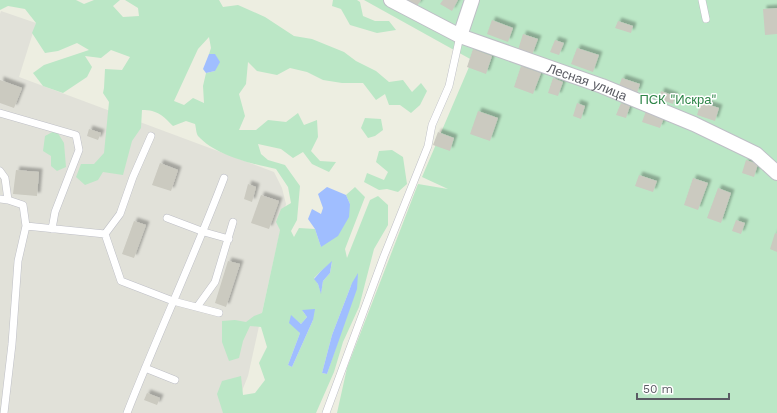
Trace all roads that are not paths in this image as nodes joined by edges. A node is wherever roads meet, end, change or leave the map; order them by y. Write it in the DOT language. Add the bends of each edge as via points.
graph roads {
  1 [pos="391,0"];
  2 [pos="472,0"];
  3 [pos="702,0"];
  4 [pos="706,19"];
  5 [pos="460,36"];
  6 [pos="0,113"];
  7 [pos="151,136"];
  8 [pos="0,171"];
  9 [pos="777,173"];
  10 [pos="224,178"];
  11 [pos="0,199"];
  12 [pos="8,200"];
  13 [pos="167,218"];
  14 [pos="233,222"];
  15 [pos="26,226"];
  16 [pos="52,229"];
  17 [pos="204,232"];
  18 [pos="106,234"];
  19 [pos="228,239"];
  20 [pos="173,301"];
  21 [pos="197,307"];
  22 [pos="219,313"];
  23 [pos="145,368"];
  24 [pos="175,380"];
  25 [pos="4,413"];
  26 [pos="128,413"];
  27 [pos="326,413"];
  1 -- 5 [label="street, Лесная улица"];
  2 -- 5 [label="street"];
  3 -- 4 [label="lane"];
  5 -- 9 [label="street, Лесная улица" via="602,86 694,124 756,154"];
  5 -- 27 [label="lane" via="449,86 432,125 428,146 381,263"];
  6 -- 16 [label="lane" via="76,135 79,150 55,212"];
  7 -- 18 [label="lane" via="132,177 120,214"];
  8 -- 12 [label="lane" via="5,178"];
  10 -- 17 [label="lane"];
  11 -- 12 [label="lane"];
  12 -- 15 [label="lane" via="23,205"];
  13 -- 17 [label="lane"];
  14 -- 19 [label="lane"];
  15 -- 16 [label="lane"];
  15 -- 25 [label="lane" via="18,261"];
  16 -- 18 [label="lane"];
  17 -- 19 [label="lane"];
  17 -- 20 [label="lane"];
  18 -- 20 [label="lane" via="121,280"];
  19 -- 21 [label="lane" via="215,282"];
  20 -- 21 [label="lane"];
  20 -- 23 [label="lane"];
  21 -- 22 [label="lane"];
  23 -- 24 [label="lane"];
  23 -- 26 [label="lane"];
}
